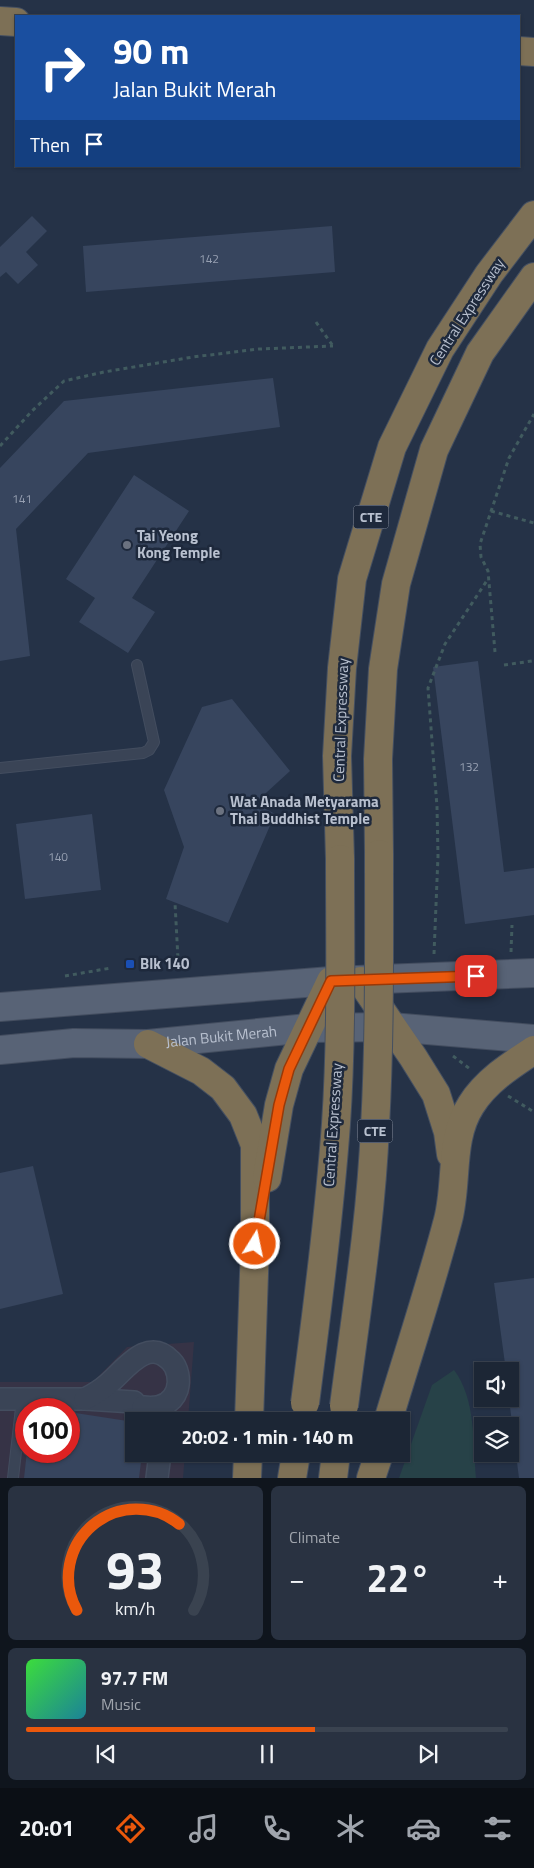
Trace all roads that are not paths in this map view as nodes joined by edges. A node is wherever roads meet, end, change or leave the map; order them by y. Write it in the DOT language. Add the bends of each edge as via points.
graph roads {
  1 [pos="0,21"];
  2 [pos="15,22"];
  3 [pos="520,51"];
  4 [pos="534,52"];
  5 [pos="534,215"];
  6 [pos="534,277"];
  7 [pos="137,665"];
  8 [pos="0,768"];
  9 [pos="534,973"];
  10 [pos="331,981"];
  11 [pos="361,981"];
  12 [pos="0,1007"];
  13 [pos="308,1028"];
  14 [pos="391,1028"];
  15 [pos="534,1039"];
  16 [pos="148,1044"];
  17 [pos="0,1050"];
  18 [pos="534,1050"];
  19 [pos="454,1176"];
  20 [pos="255,1244"];
  21 [pos="126,1368"];
  22 [pos="0,1400"];
  23 [pos="15,1400"];
  24 [pos="80,1400"];
  25 [pos="85,1400"];
  26 [pos="171,1400"];
  27 [pos="144,1410"];
  28 [pos="168,1412"];
  29 [pos="249,1412"];
  30 [pos="304,1412"];
  31 [pos="342,1412"];
  32 [pos="391,1412"];
  33 [pos="15,1461"];
  34 [pos="159,1462"];
  35 [pos="248,1462"];
  36 [pos="295,1462"];
  37 [pos="335,1462"];
  38 [pos="376,1462"];
  39 [pos="13,1478"];
  40 [pos="157,1478"];
  41 [pos="247,1478"];
  42 [pos="292,1478"];
  43 [pos="333,1478"];
  44 [pos="371,1478"];
  1 -- 2 [label="highway"];
  3 -- 4 [label="highway"];
  5 -- 30 [label="highway, Central Expressway / CTE, bridge" via="489,274 440,349 392,447 352,579 337,756 340,996 336,1123"];
  6 -- 31 [label="highway, CTE, bridge" via="480,353 434,450 396,584 383,669 378,759 379,995 375,1128 362,1267"];
  7 -- 8 [label="lane" via="154,742 149,750"];
  9 -- 11 [label="main road"];
  10 -- 11 [label="main road"];
  10 -- 12 [label="main road"];
  10 -- 13 [label="highway"];
  11 -- 14 [label="highway"];
  13 -- 14 [label="main road, Jalan Bukit Merah"];
  13 -- 16 [label="main road, Jalan Bukit Merah"];
  13 -- 20 [label="highway" via="289,1069 279,1105"];
  14 -- 15 [label="main road, Jalan Bukit Merah"];
  14 -- 19 [label="highway" via="436,1094 448,1132"];
  16 -- 17 [label="main road, Jalan Bukit Merah" via="74,1043"];
  16 -- 20 [label="highway" via="201,1071 223,1088 243,1115 254,1145"];
  18 -- 19 [label="highway" via="489,1083 471,1105 459,1131"];
  19 -- 32 [label="highway" via="448,1218"];
  20 -- 29 [label="highway"];
  21 -- 25 [label="street"];
  21 -- 26 [label="street" via="137,1356 146,1353 165,1356 178,1373 179,1383"];
  21 -- 27 [label="street" via="124,1386 128,1395"];
  22 -- 23 [label="street"];
  24 -- 25 [label="street"];
  25 -- 27 [label="street"];
  26 -- 27 [label="street" via="163,1406"];
  26 -- 28 [label="street"];
  33 -- 39 [label="lane"];
  34 -- 40 [label="street"];
  35 -- 41 [label="highway"];
  36 -- 42 [label="highway"];
  37 -- 43 [label="highway"];
  38 -- 44 [label="highway"];
}
